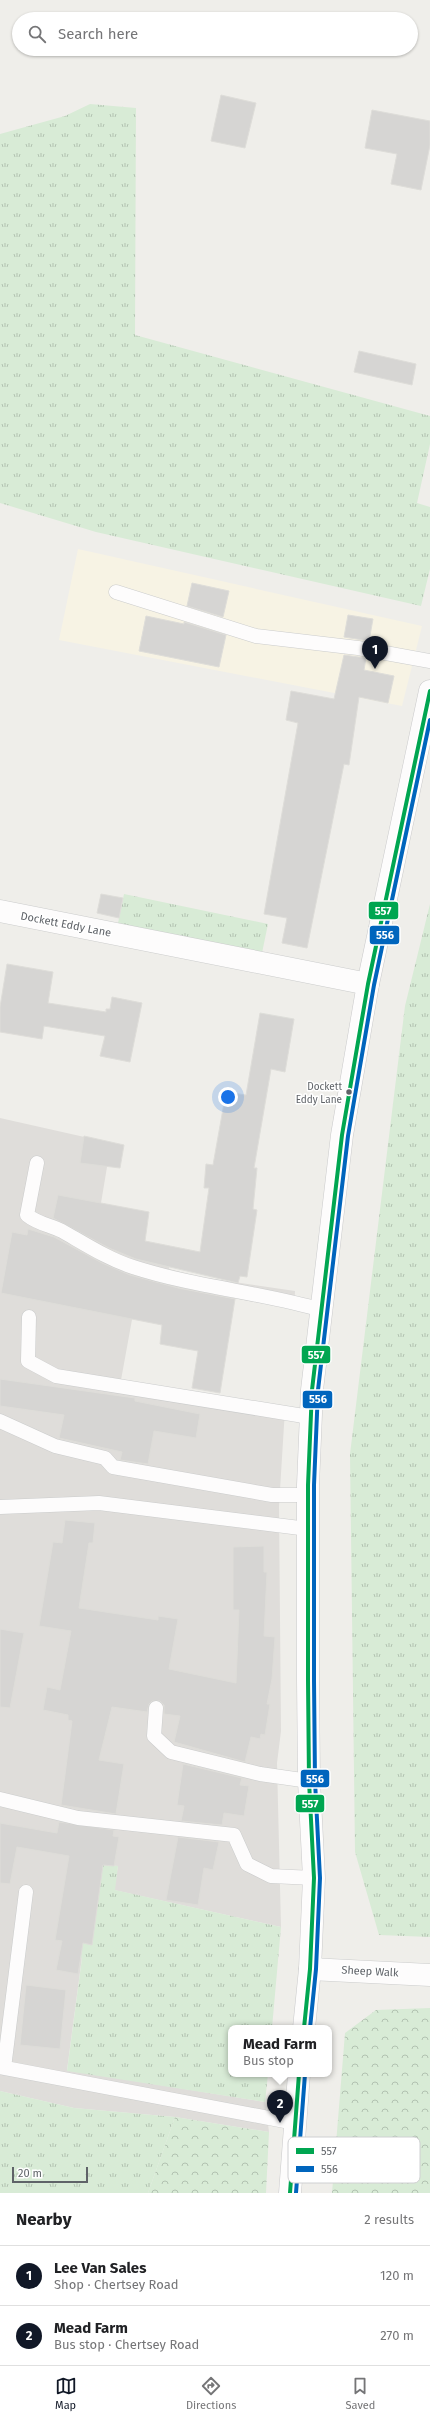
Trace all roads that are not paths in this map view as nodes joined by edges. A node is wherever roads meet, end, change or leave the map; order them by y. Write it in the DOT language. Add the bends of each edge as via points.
graph roads {
  1 [pos="116,592"];
  2 [pos="430,661"];
  3 [pos="430,691"];
  4 [pos="0,911"];
  5 [pos="368,984"];
  6 [pos="37,1163"];
  7 [pos="322,1310"];
  8 [pos="29,1317"];
  9 [pos="310,1417"];
  10 [pos="0,1421"];
  11 [pos="308,1495"];
  12 [pos="0,1507"];
  13 [pos="308,1529"];
  14 [pos="156,1708"];
  15 [pos="309,1781"];
  16 [pos="0,1799"];
  17 [pos="314,1878"];
  18 [pos="26,1892"];
  19 [pos="310,1969"];
  20 [pos="430,1975"];
  21 [pos="304,2025"];
  22 [pos="2,2068"];
  23 [pos="299,2077"];
  24 [pos="295,2123"];
  25 [pos="294,2137"];
  26 [pos="291,2183"];
  27 [pos="290,2193"];
  1 -- 2 [label="lane" via="256,636 358,648"];
  3 -- 5 [label="main road"];
  4 -- 5 [label="main road, Dockett Eddy Lane"];
  5 -- 7 [label="main road" via="342,1135"];
  6 -- 7 [label="lane" via="27,1215 36,1222 59,1229 131,1266 185,1282 286,1300"];
  7 -- 9 [label="main road"];
  8 -- 9 [label="lane" via="28,1361 56,1376"];
  9 -- 11 [label="main road"];
  10 -- 11 [label="lane" via="55,1446 105,1458 112,1467 272,1495"];
  11 -- 13 [label="main road"];
  12 -- 13 [label="lane" via="99,1503"];
  13 -- 15 [label="main road"];
  14 -- 15 [label="lane" via="154,1736 171,1752 260,1774"];
  15 -- 17 [label="main road"];
  16 -- 17 [label="lane" via="78,1818 234,1835 247,1864 271,1876"];
  17 -- 19 [label="main road"];
  18 -- 22 [label="lane"];
  19 -- 20 [label="main road, Sheep Walk"];
  19 -- 21 [label="main road"];
  22 -- 24 [label="lane"];
  23 -- 24 [label="main road"];
  24 -- 25 [label="main road"];
  26 -- 27 [label="main road"];
}
